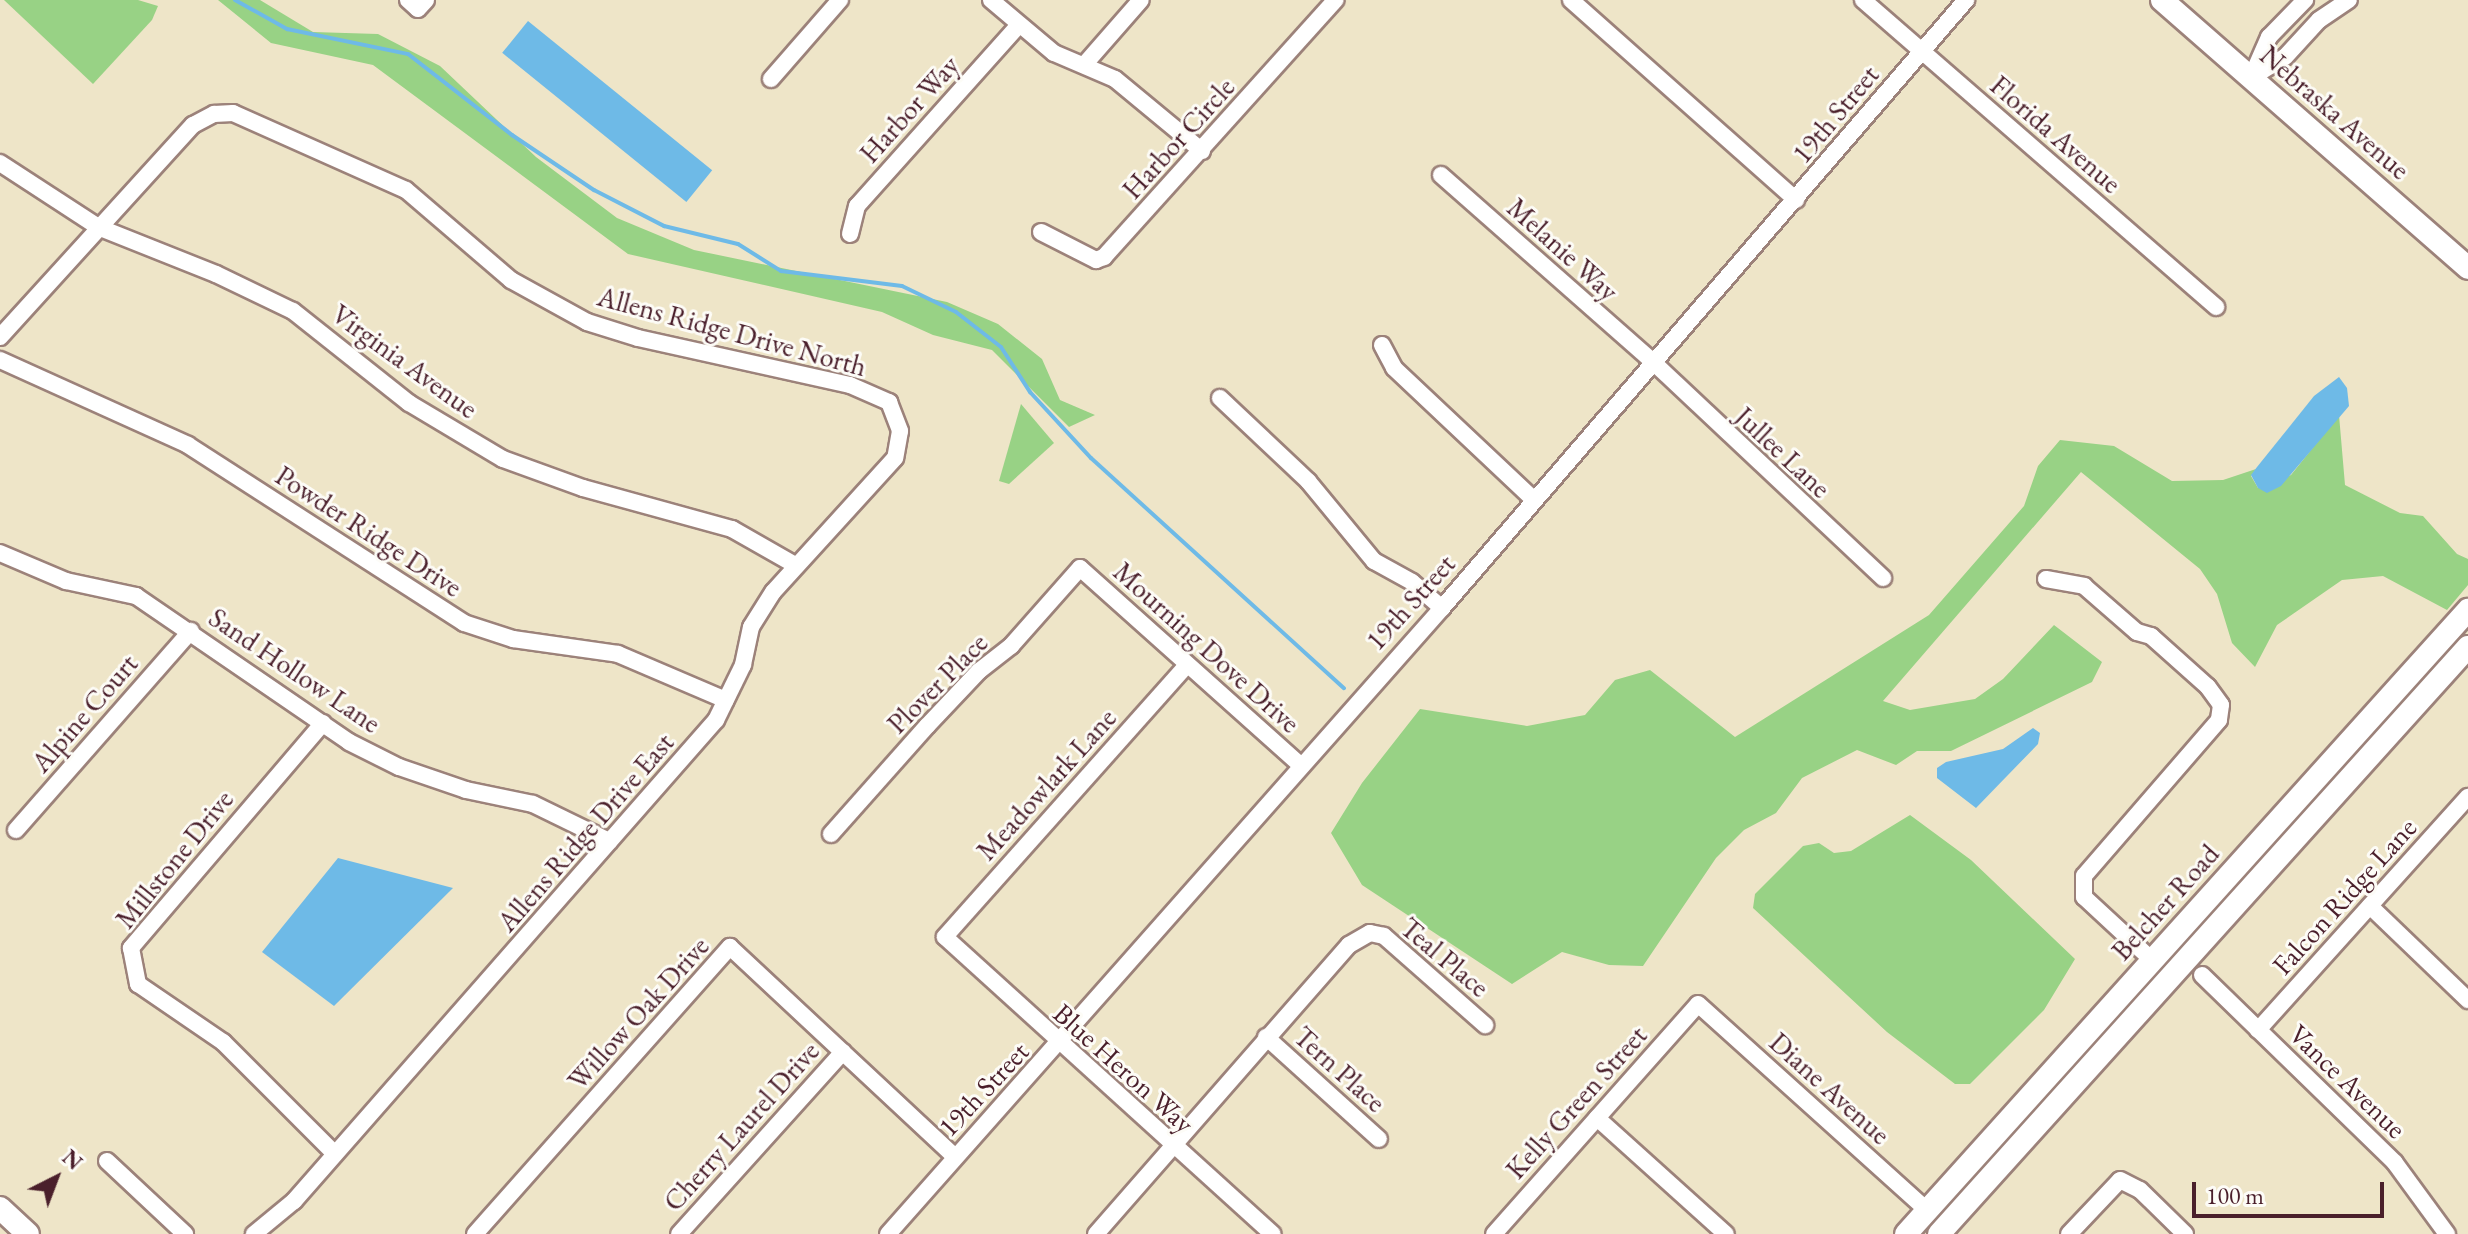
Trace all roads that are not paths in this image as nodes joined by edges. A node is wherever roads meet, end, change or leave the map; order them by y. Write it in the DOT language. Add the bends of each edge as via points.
graph roads {
  1 [pos="840,0"];
  2 [pos="991,0"];
  3 [pos="1141,0"];
  4 [pos="1335,0"];
  5 [pos="1571,0"];
  6 [pos="1863,0"];
  7 [pos="1966,0"];
  8 [pos="2162,0"];
  9 [pos="2305,0"];
  10 [pos="2318,0"];
  11 [pos="2349,0"];
  12 [pos="2329,14"];
  13 [pos="1019,25"];
  14 [pos="1922,51"];
  15 [pos="1084,65"];
  16 [pos="2251,78"];
  17 [pos="771,79"];
  18 [pos="1202,151"];
  19 [pos="0,163"];
  20 [pos="1441,175"];
  21 [pos="1796,200"];
  22 [pos="98,227"];
  23 [pos="1041,232"];
  24 [pos="850,234"];
  25 [pos="2468,268"];
  26 [pos="2216,307"];
  27 [pos="0,337"];
  28 [pos="1382,345"];
  29 [pos="0,360"];
  30 [pos="1652,361"];
  31 [pos="1220,398"];
  32 [pos="900,431"];
  33 [pos="1534,500"];
  34 [pos="0,553"];
  35 [pos="795,565"];
  36 [pos="1080,568"];
  37 [pos="1883,578"];
  38 [pos="2046,579"];
  39 [pos="1442,608"];
  40 [pos="2468,610"];
  41 [pos="191,631"];
  42 [pos="2468,647"];
  43 [pos="1187,665"];
  44 [pos="726,700"];
  45 [pos="323,723"];
  46 [pos="1300,765"];
  47 [pos="2468,797"];
  48 [pos="16,830"];
  49 [pos="831,834"];
  50 [pos="609,841"];
  51 [pos="2370,906"];
  52 [pos="945,937"];
  53 [pos="2153,961"];
  54 [pos="2202,975"];
  55 [pos="2468,1000"];
  56 [pos="1698,1004"];
  57 [pos="1485,1025"];
  58 [pos="2258,1030"];
  59 [pos="1266,1037"];
  60 [pos="1058,1046"];
  61 [pos="843,1052"];
  62 [pos="1597,1118"];
  63 [pos="1379,1139"];
  64 [pos="1173,1148"];
  65 [pos="335,1154"];
  66 [pos="955,1157"];
  67 [pos="107,1161"];
  68 [pos="0,1208"];
  69 [pos="1927,1210"];
  70 [pos="28,1234"];
  71 [pos="185,1234"];
  72 [pos="254,1234"];
  73 [pos="475,1234"];
  74 [pos="679,1234"];
  75 [pos="888,1234"];
  76 [pos="1096,1234"];
  77 [pos="1272,1234"];
  78 [pos="1495,1234"];
  79 [pos="1726,1234"];
  80 [pos="1906,1234"];
  81 [pos="1939,1234"];
  82 [pos="2069,1234"];
  83 [pos="2185,1234"];
  84 [pos="2447,1234"];
  1 -- 17 [label="street"];
  2 -- 13 [label="street"];
  3 -- 15 [label="street"];
  4 -- 18 [label="street, Harbor Circle"];
  5 -- 21 [label="street"];
  6 -- 14 [label="street, Florida Avenue"];
  7 -- 14 [label="street, 19th Street"];
  8 -- 16 [label="main road, Nebraska Avenue"];
  9 -- 16 [label="street" via="2269,37"];
  10 -- 12 [label="street"];
  11 -- 12 [label="street"];
  12 -- 16 [label="street" via="2285,57"];
  13 -- 15 [label="street" via="1054,53"];
  13 -- 24 [label="street, Harbor Way" via="857,206"];
  14 -- 21 [label="street, 19th Street"];
  14 -- 26 [label="street, Florida Avenue"];
  15 -- 18 [label="street" via="1115,79"];
  16 -- 25 [label="main road, Nebraska Avenue"];
  18 -- 23 [label="street, Harbor Circle" via="1104,257 1096,260"];
  19 -- 22 [label="street, Virginia Avenue"];
  20 -- 30 [label="street, Melanie Way"];
  21 -- 30 [label="street, 19th Street"];
  22 -- 27 [label="street"];
  22 -- 32 [label="street, Allens Ridge Drive North" via="205,117 233,113 406,190 511,280 587,322 850,385 889,402"];
  22 -- 35 [label="street, Virginia Avenue" via="293,311 409,403 503,459 583,488 732,529"];
  28 -- 33 [label="street" via="1394,368"];
  29 -- 44 [label="street, Powder Ridge Drive" via="188,445 464,623 513,639 618,654"];
  30 -- 33 [label="street, 19th Street"];
  30 -- 37 [label="street, Jullee Lane"];
  31 -- 39 [label="street" via="1308,481 1374,561 1412,582"];
  32 -- 35 [label="street, Allens Ridge Drive East" via="895,458"];
  33 -- 39 [label="street, 19th Street"];
  34 -- 41 [label="street, Sand Hollow Lane" via="66,581 136,596"];
  35 -- 44 [label="street, Allens Ridge Drive East" via="751,627 743,665"];
  36 -- 43 [label="street, Mourning Dove Drive"];
  36 -- 49 [label="street, Plover Place"];
  38 -- 53 [label="street" via="2084,586 2137,632 2151,636 2221,705 2219,720 2084,876 2084,897"];
  39 -- 46 [label="street, 19th Street"];
  40 -- 53 [label="main road, Belcher Road"];
  41 -- 45 [label="street, Sand Hollow Lane"];
  41 -- 48 [label="street, Alpine Court"];
  42 -- 81 [label="main road, Belcher Road"];
  43 -- 46 [label="street, Mourning Dove Drive"];
  43 -- 52 [label="street, Meadowlark Lane"];
  44 -- 50 [label="street, Allens Ridge Drive East" via="716,720"];
  45 -- 50 [label="street, Sand Hollow Lane" via="399,767 466,790 533,804"];
  45 -- 65 [label="street, Millstone Drive" via="131,948 138,984 223,1042"];
  46 -- 60 [label="street, 19th Street"];
  47 -- 51 [label="street, Falcon Ridge Lane"];
  50 -- 65 [label="street, Allens Ridge Drive East"];
  51 -- 55 [label="street"];
  51 -- 58 [label="street, Falcon Ridge Lane"];
  52 -- 60 [label="street, Blue Heron Way"];
  53 -- 69 [label="main road, Belcher Road"];
  54 -- 58 [label="street, Vance Avenue"];
  56 -- 62 [label="street, Kelly Green Street"];
  56 -- 69 [label="street, Diane Avenue"];
  57 -- 59 [label="street, Teal Place" via="1384,936 1370,933 1349,945"];
  58 -- 84 [label="street, Vance Avenue" via="2395,1163"];
  59 -- 63 [label="street, Tern Place"];
  59 -- 64 [label="street"];
  60 -- 64 [label="street, Blue Heron Way"];
  60 -- 66 [label="street, 19th Street"];
  61 -- 66 [label="street, Willow Oak Drive"];
  61 -- 73 [label="street, Willow Oak Drive" via="730,947"];
  61 -- 74 [label="street, Cherry Laurel Drive"];
  62 -- 78 [label="street, Kelly Green Street"];
  62 -- 79 [label="street"];
  64 -- 76 [label="street"];
  64 -- 77 [label="street, Blue Heron Way"];
  65 -- 72 [label="street, Allens Ridge Drive East" via="294,1201"];
  66 -- 75 [label="street, 19th Street"];
  67 -- 71 [label="street"];
  68 -- 70 [label="main road"];
  69 -- 80 [label="main road, Belcher Road"];
  82 -- 83 [label="street" via="2120,1180 2140,1190"];
}
